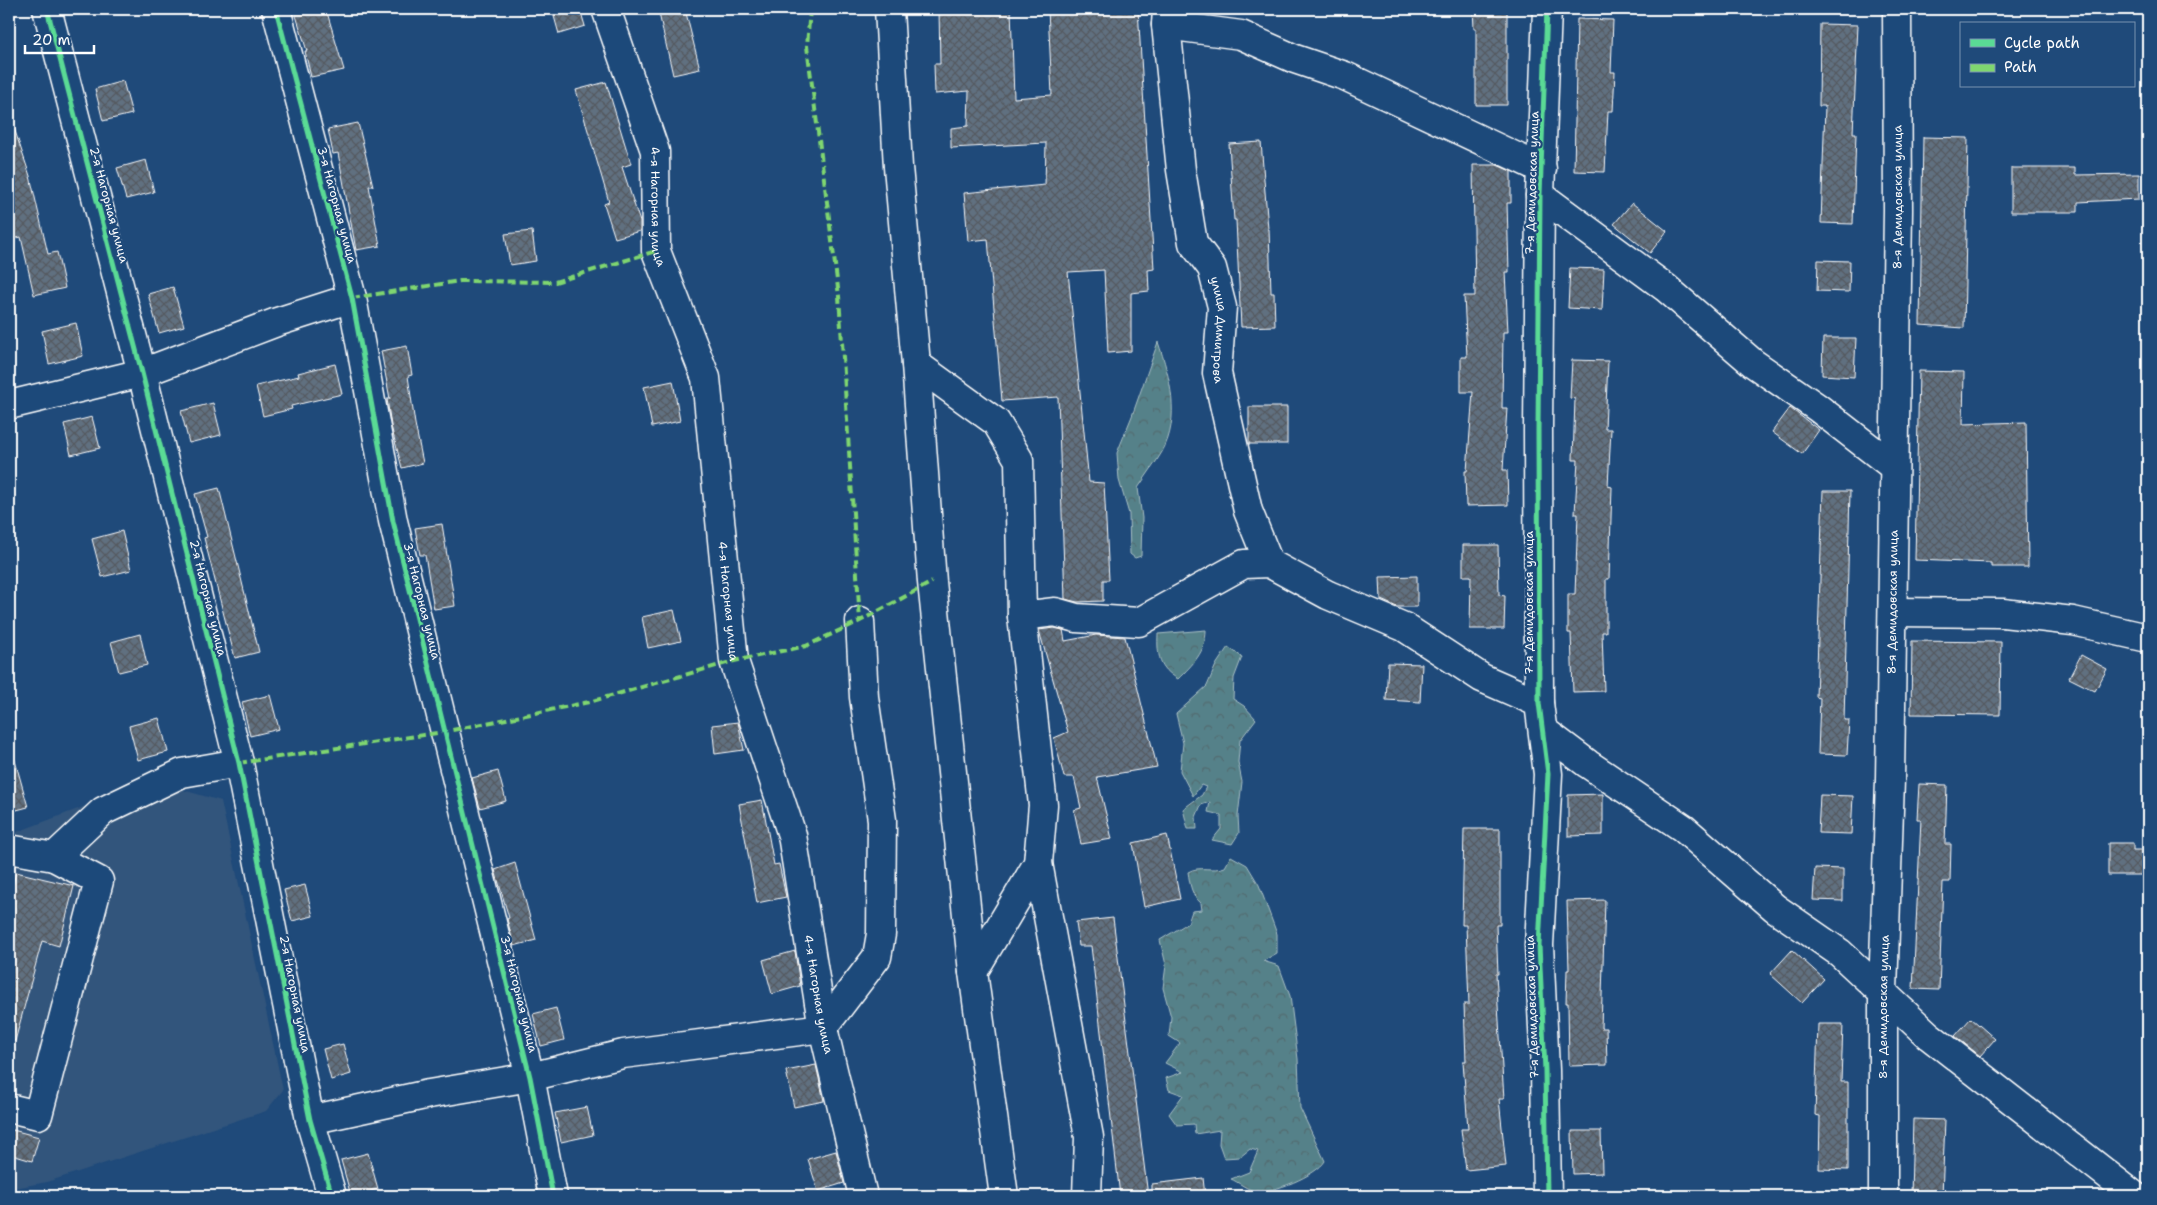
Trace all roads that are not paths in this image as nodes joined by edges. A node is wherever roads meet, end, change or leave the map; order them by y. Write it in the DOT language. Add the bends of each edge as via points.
graph roads {
  1 [pos="47,9"];
  2 [pos="276,9"];
  3 [pos="606,9"];
  4 [pos="889,9"];
  5 [pos="1547,9"];
  6 [pos="1897,9"];
  7 [pos="1167,17"];
  8 [pos="1541,182"];
  9 [pos="352,298"];
  10 [pos="916,364"];
  11 [pos="142,372"];
  12 [pos="9,405"];
  13 [pos="1894,467"];
  14 [pos="1268,563"];
  15 [pos="1893,612"];
  16 [pos="1022,616"];
  17 [pos="860,621"];
  18 [pos="2148,638"];
  19 [pos="1539,703"];
  20 [pos="1544,731"];
  21 [pos="239,763"];
  22 [pos="9,849"];
  23 [pos="54,857"];
  24 [pos="1038,863"];
  25 [pos="972,972"];
  26 [pos="1883,991"];
  27 [pos="823,1028"];
  28 [pos="530,1077"];
  29 [pos="9,1108"];
  30 [pos="310,1120"];
  31 [pos="332,1196"];
  32 [pos="554,1196"];
  33 [pos="864,1196"];
  34 [pos="1004,1196"];
  35 [pos="1087,1196"];
  36 [pos="1547,1196"];
  37 [pos="1883,1196"];
  38 [pos="2135,1196"];
  1 -- 11 [label="street, 2-я Нагорная улица"];
  2 -- 9 [label="street, 3-я Нагорная улица"];
  3 -- 27 [label="street, 4-я Нагорная улица" via="655,150 656,251 706,378 734,661 792,835"];
  4 -- 10 [label="street" via="898,167"];
  5 -- 8 [label="street, 7-я Демидовская улица"];
  6 -- 13 [label="street, 8-я Демидовская улица"];
  7 -- 8 [label="street" via="1241,35 1295,59 1345,76"];
  7 -- 14 [label="street, улица Димитрова" via="1181,170 1193,243 1212,268 1222,307 1217,373 1248,511"];
  8 -- 13 [label="street" via="1753,363"];
  8 -- 19 [label="street, 7-я Демидовская улица"];
  9 -- 11 [label="street"];
  9 -- 28 [label="street, 3-я Нагорная улица" via="393,521"];
  10 -- 16 [label="street" via="996,422 1019,460"];
  10 -- 25 [label="street" via="932,582"];
  11 -- 12 [label="street"];
  11 -- 21 [label="street, 2-я Нагорная улица"];
  13 -- 15 [label="street, 8-я Демидовская улица"];
  14 -- 16 [label="street" via="1244,564 1139,622 1076,618 1055,612"];
  14 -- 19 [label="street" via="1328,595 1404,628 1482,678"];
  15 -- 18 [label="street" via="2003,614 2064,620"];
  15 -- 26 [label="street, 8-я Демидовская улица"];
  16 -- 24 [label="street" via="1043,805"];
  17 -- 27 [label="street" via="864,696 882,820 881,934 876,957"];
  19 -- 20 [label="street, 7-я Демидовская улица"];
  20 -- 26 [label="street" via="1683,828 1775,908 1840,953"];
  20 -- 36 [label="street, 7-я Демидовская улица" via="1548,774 1539,946"];
  21 -- 23 [label="street" via="182,773 103,810"];
  21 -- 30 [label="street, 2-я Нагорная улица"];
  22 -- 23 [label="street"];
  23 -- 29 [label="street" via="99,881 38,1115"];
  24 -- 25 [label="street"];
  24 -- 35 [label="street" via="1089,1138"];
  25 -- 34 [label="street"];
  26 -- 37 [label="street, 8-я Демидовская улица"];
  26 -- 38 [label="street" via="1928,1035"];
  27 -- 28 [label="street" via="623,1054"];
  27 -- 33 [label="street, 4-я Нагорная улица"];
  28 -- 30 [label="street" via="429,1094"];
  28 -- 32 [label="street, 3-я Нагорная улица"];
  30 -- 31 [label="street, 2-я Нагорная улица"];
}
